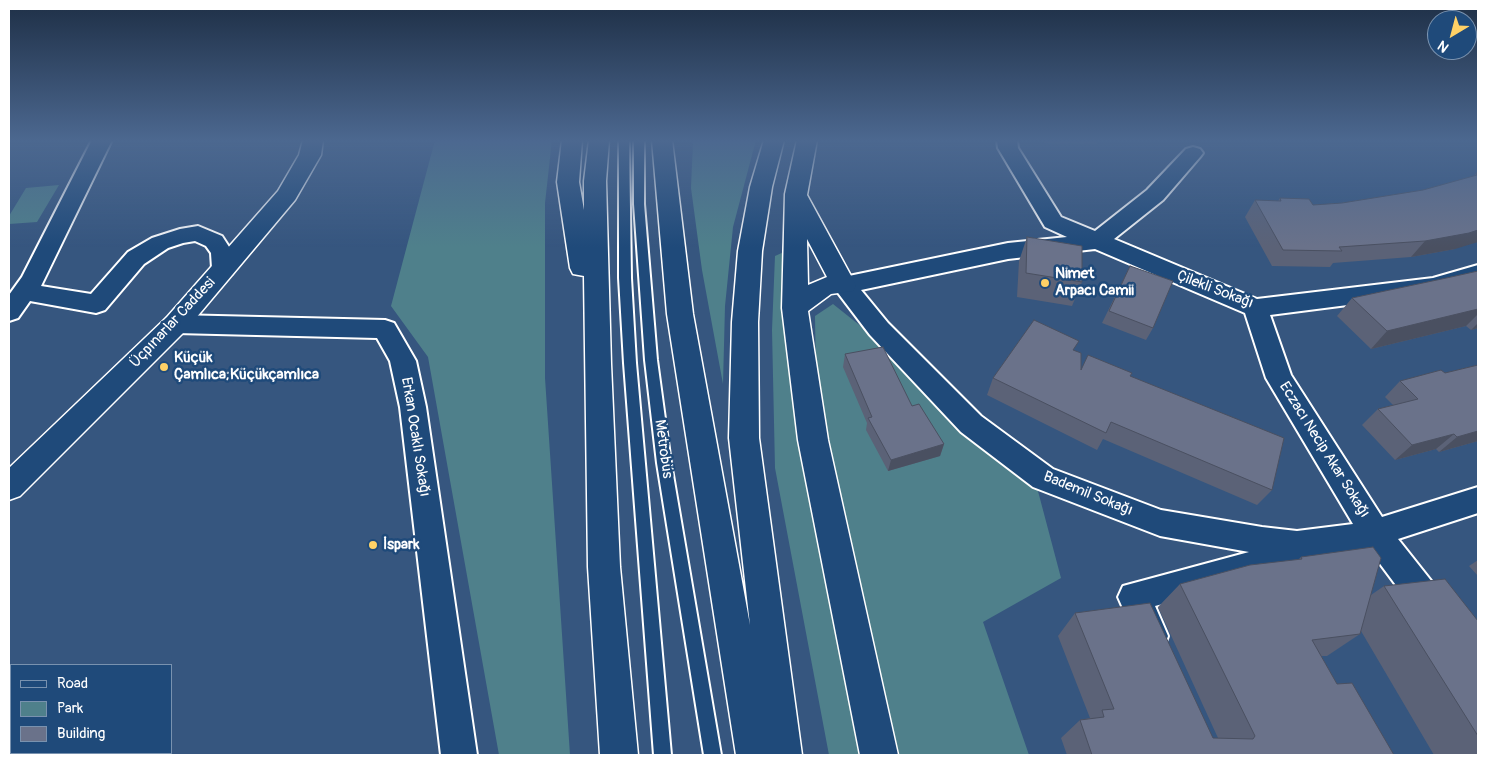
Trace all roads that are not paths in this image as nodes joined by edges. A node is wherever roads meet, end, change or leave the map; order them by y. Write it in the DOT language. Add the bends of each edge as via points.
graph roads {
  1 [pos="84,176"];
  2 [pos="299,176"];
  3 [pos="569,176"];
  4 [pos="596,176"];
  5 [pos="625,176"];
  6 [pos="639,176"];
  7 [pos="666,176"];
  8 [pos="764,176"];
  9 [pos="800,176"];
  10 [pos="1025,176"];
  11 [pos="1172,176"];
  12 [pos="796,194"];
  13 [pos="1098,241"];
  14 [pos="224,268"];
  15 [pos="1478,273"];
  16 [pos="844,285"];
  17 [pos="26,292"];
  18 [pos="796,308"];
  19 [pos="1255,308"];
  20 [pos="9,312"];
  21 [pos="176,324"];
  22 [pos="597,364"];
  23 [pos="9,487"];
  24 [pos="1478,500"];
  25 [pos="1376,534"];
  26 [pos="1166,667"];
  27 [pos="1478,667"];
  28 [pos="459,755"];
  29 [pos="619,755"];
  30 [pos="663,755"];
  31 [pos="713,755"];
  32 [pos="756,755"];
  33 [pos="783,755"];
  34 [pos="879,755"];
  1 -- 17 [label="street"];
  2 -- 14 [label="main road, Üçpınarlar Caddesi" via="287,196"];
  3 -- 22 [label="main road"];
  4 -- 22 [label="main road"];
  5 -- 30 [label="lane, Metrobüs" via="630,362"];
  6 -- 31 [label="lane, Metrobüs" via="651,360 664,463"];
  7 -- 32 [label="main road" via="680,314"];
  8 -- 33 [label="main road" via="750,251 745,322 744,438"];
  9 -- 12 [label="main road"];
  10 -- 13 [label="street, Çilekli Sokağı" via="1053,222"];
  11 -- 13 [label="street"];
  12 -- 16 [label="main road"];
  12 -- 18 [label="main road"];
  13 -- 16 [label="street" via="1008,251"];
  13 -- 19 [label="street, Çilekli Sokağı"];
  14 -- 17 [label="street" via="222,253 214,241 198,233 160,243 136,258 96,304"];
  14 -- 21 [label="main road, Üçpınarlar Caddesi"];
  15 -- 19 [label="street, Çilekli Sokağı" via="1433,286"];
  16 -- 18 [label="main road" via="826,286 807,296"];
  16 -- 25 [label="street, Bademil Sokağı" via="879,329 971,424 1043,478 1160,523 1262,541 1297,545"];
  17 -- 20 [label="street"];
  18 -- 34 [label="main road" via="813,440"];
  19 -- 25 [label="street, Eczacı Necip Akar Sokağı" via="1279,378"];
  21 -- 23 [label="main road, Üçpınarlar Caddesi"];
  21 -- 28 [label="street, Erkan Ocaklı Sokağı" via="385,329 403,360 413,407"];
  22 -- 29 [label="main road" via="604,567"];
  24 -- 25 [label="street, Eczacı Necip Akar Sokağı"];
  25 -- 26 [label="street" via="1134,597"];
  25 -- 27 [label="street, Eczacı Necip Akar Sokağı"];
}
